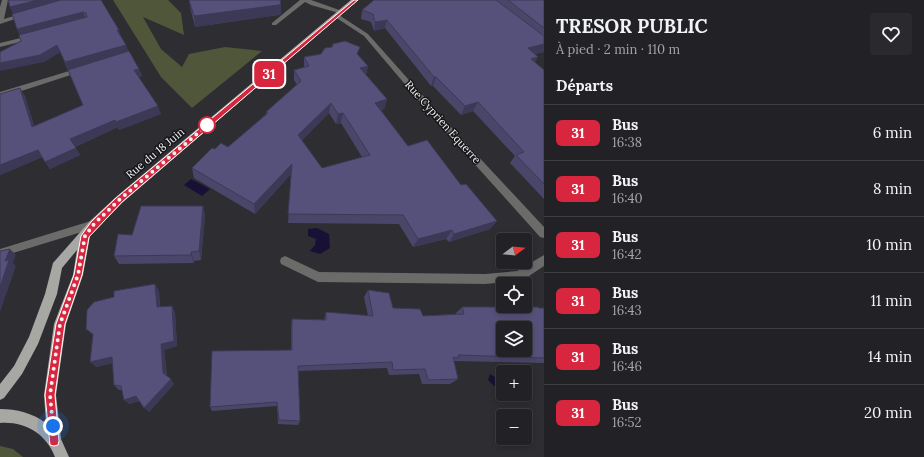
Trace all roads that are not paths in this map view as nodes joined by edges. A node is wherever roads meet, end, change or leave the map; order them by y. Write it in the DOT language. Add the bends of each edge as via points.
graph roads {
  1 [pos="5,0"];
  2 [pos="303,0"];
  3 [pos="355,0"];
  4 [pos="30,10"];
  5 [pos="37,11"];
  6 [pos="340,14"];
  7 [pos="0,20"];
  8 [pos="274,24"];
  9 [pos="43,34"];
  10 [pos="0,45"];
  11 [pos="92,67"];
  12 [pos="0,95"];
  13 [pos="94,224"];
  14 [pos="544,234"];
  15 [pos="85,236"];
  16 [pos="0,254"];
  17 [pos="544,260"];
  18 [pos="285,261"];
  19 [pos="0,394"];
  20 [pos="0,416"];
  21 [pos="54,441"];
  22 [pos="63,456"];
  1 -- 7 [label="street"];
  2 -- 6 [label="street, Rue Cyprien Equerre"];
  2 -- 8 [label="street"];
  3 -- 6 [label="main road, Rue du 18 Juin"];
  4 -- 7 [label="street"];
  5 -- 7 [label="street"];
  6 -- 13 [label="main road, Rue du 18 Juin"];
  6 -- 14 [label="street, Rue Cyprien Equerre" via="366,35"];
  9 -- 10 [label="street"];
  11 -- 12 [label="street"];
  13 -- 15 [label="main road, Rue du 18 Juin"];
  13 -- 16 [label="street"];
  15 -- 19 [label="main road, Rue du 18 Juin" via="57,266 51,294 34,340 18,370"];
  15 -- 21 [label="main road, Rue du 18 Juin" via="78,275 60,324 53,366 50,395"];
  17 -- 18 [label="street" via="517,276 485,279 318,277"];
  20 -- 21 [label="main road" via="13,416 37,424"];
  21 -- 22 [label="main road"];
}
